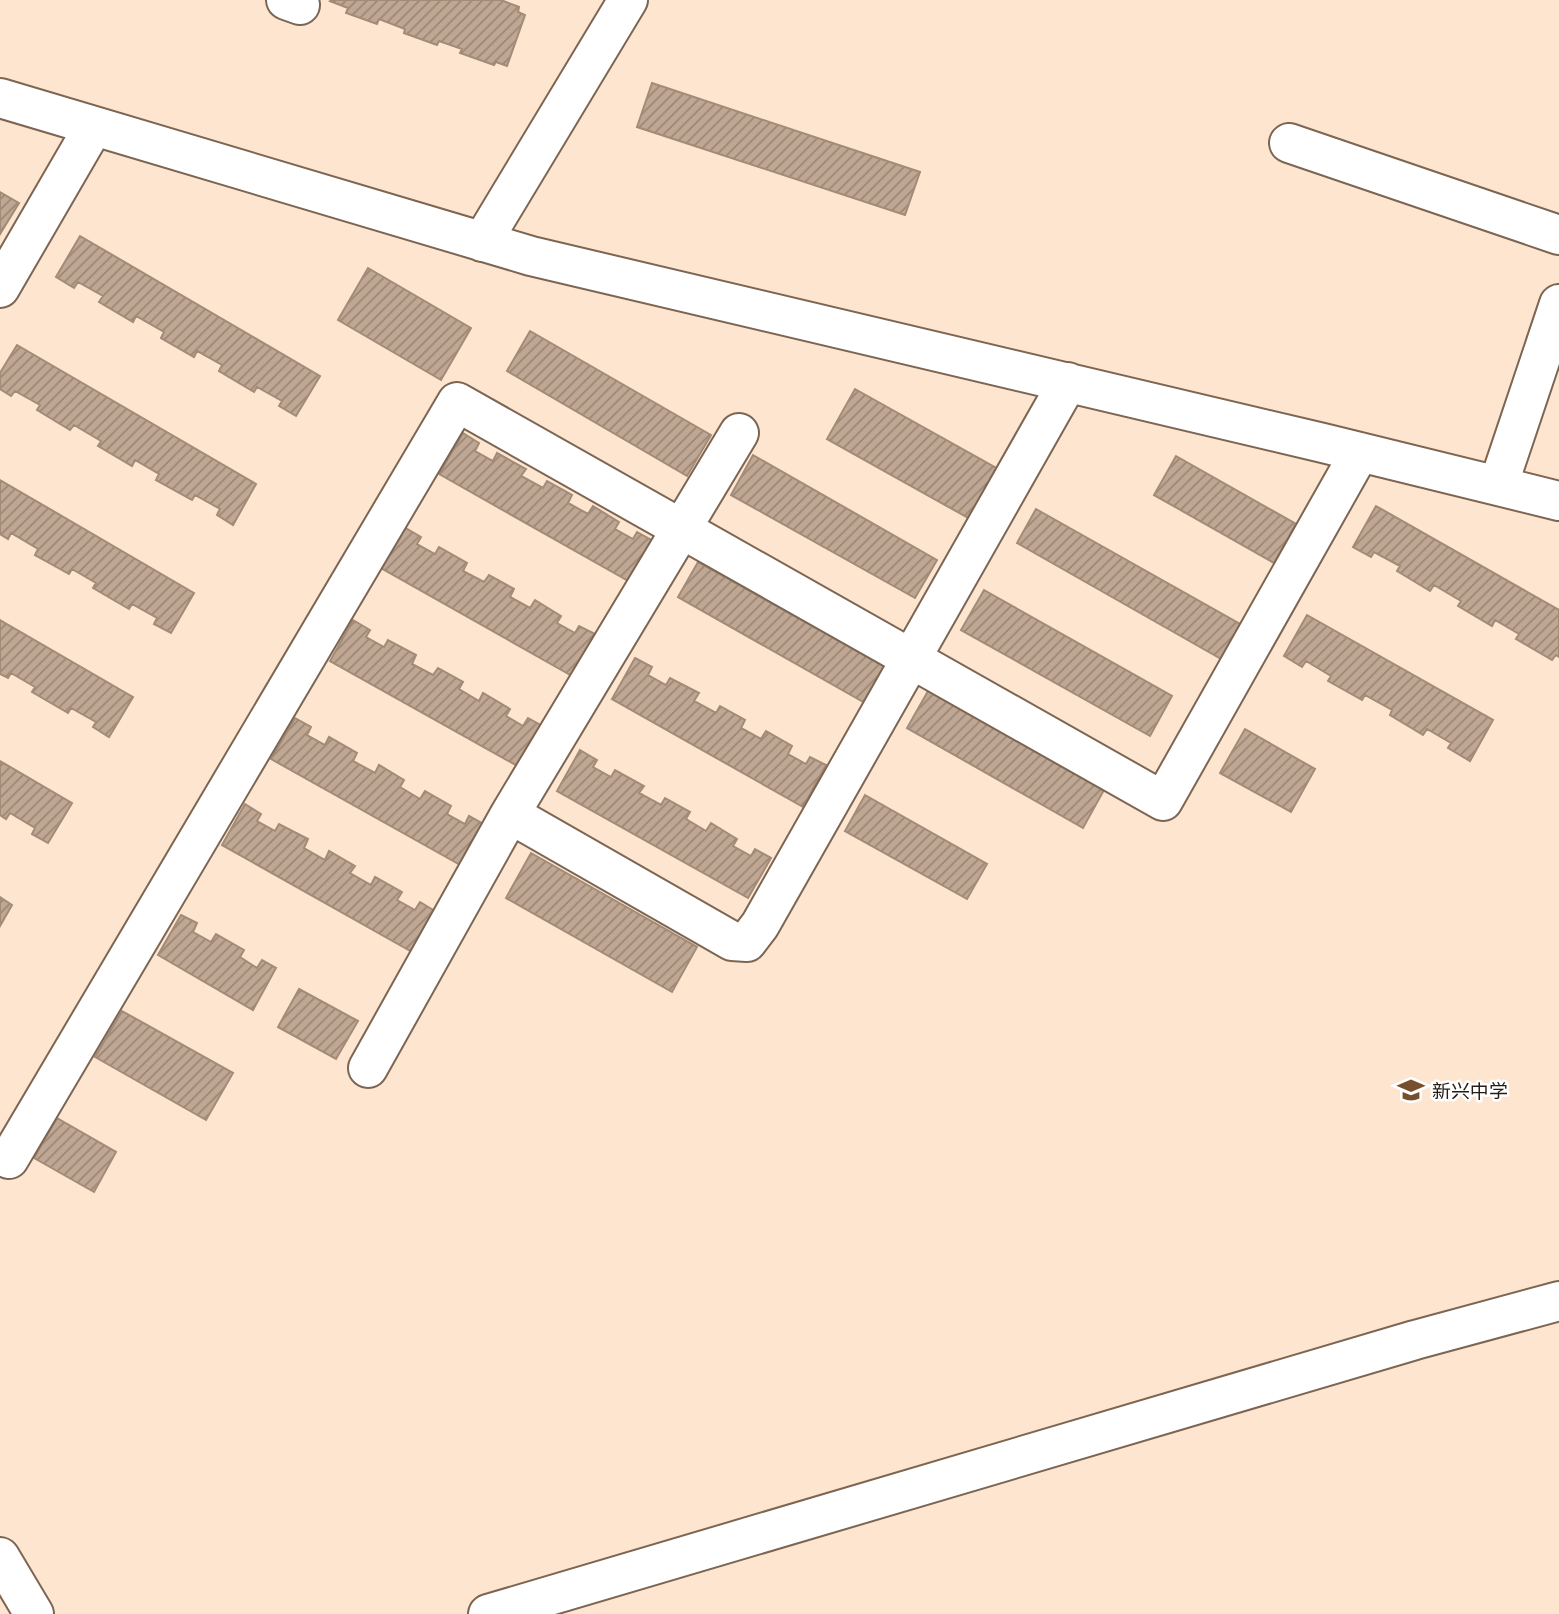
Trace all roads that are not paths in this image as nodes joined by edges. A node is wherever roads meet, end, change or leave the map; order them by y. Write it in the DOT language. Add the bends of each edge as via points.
graph roads {
  1 [pos="628,0"];
  2 [pos="0,98"];
  3 [pos="94,126"];
  4 [pos="1289,143"];
  5 [pos="1559,234"];
  6 [pos="482,242"];
  7 [pos="0,288"];
  8 [pos="1559,304"];
  9 [pos="1068,383"];
  10 [pos="739,433"];
  11 [pos="1360,452"];
  12 [pos="1498,486"];
  13 [pos="1559,501"];
  14 [pos="681,529"];
  15 [pos="911,658"];
  16 [pos="510,814"];
  17 [pos="368,1068"];
  18 [pos="9,1159"];
  19 [pos="1559,1301"];
  20 [pos="0,1557"];
  21 [pos="0,1607"];
  22 [pos="18,1614"];
  23 [pos="34,1614"];
  24 [pos="488,1614"];
  1 -- 6 [label="street"];
  2 -- 3 [label="street"];
  3 -- 6 [label="street"];
  3 -- 7 [label="street"];
  4 -- 5 [label="street"];
  6 -- 9 [label="street"];
  8 -- 12 [label="street"];
  9 -- 11 [label="street"];
  9 -- 15 [label="street"];
  10 -- 14 [label="street"];
  11 -- 12 [label="street"];
  11 -- 15 [label="street" via="1163,800"];
  12 -- 13 [label="street"];
  14 -- 15 [label="street"];
  14 -- 16 [label="street"];
  14 -- 18 [label="street" via="457,402"];
  15 -- 16 [label="street" via="747,942 732,941"];
  16 -- 17 [label="street"];
  19 -- 24 [label="street" via="1402,1343"];
  20 -- 23 [label="street"];
  21 -- 22 [label="street"];
}
